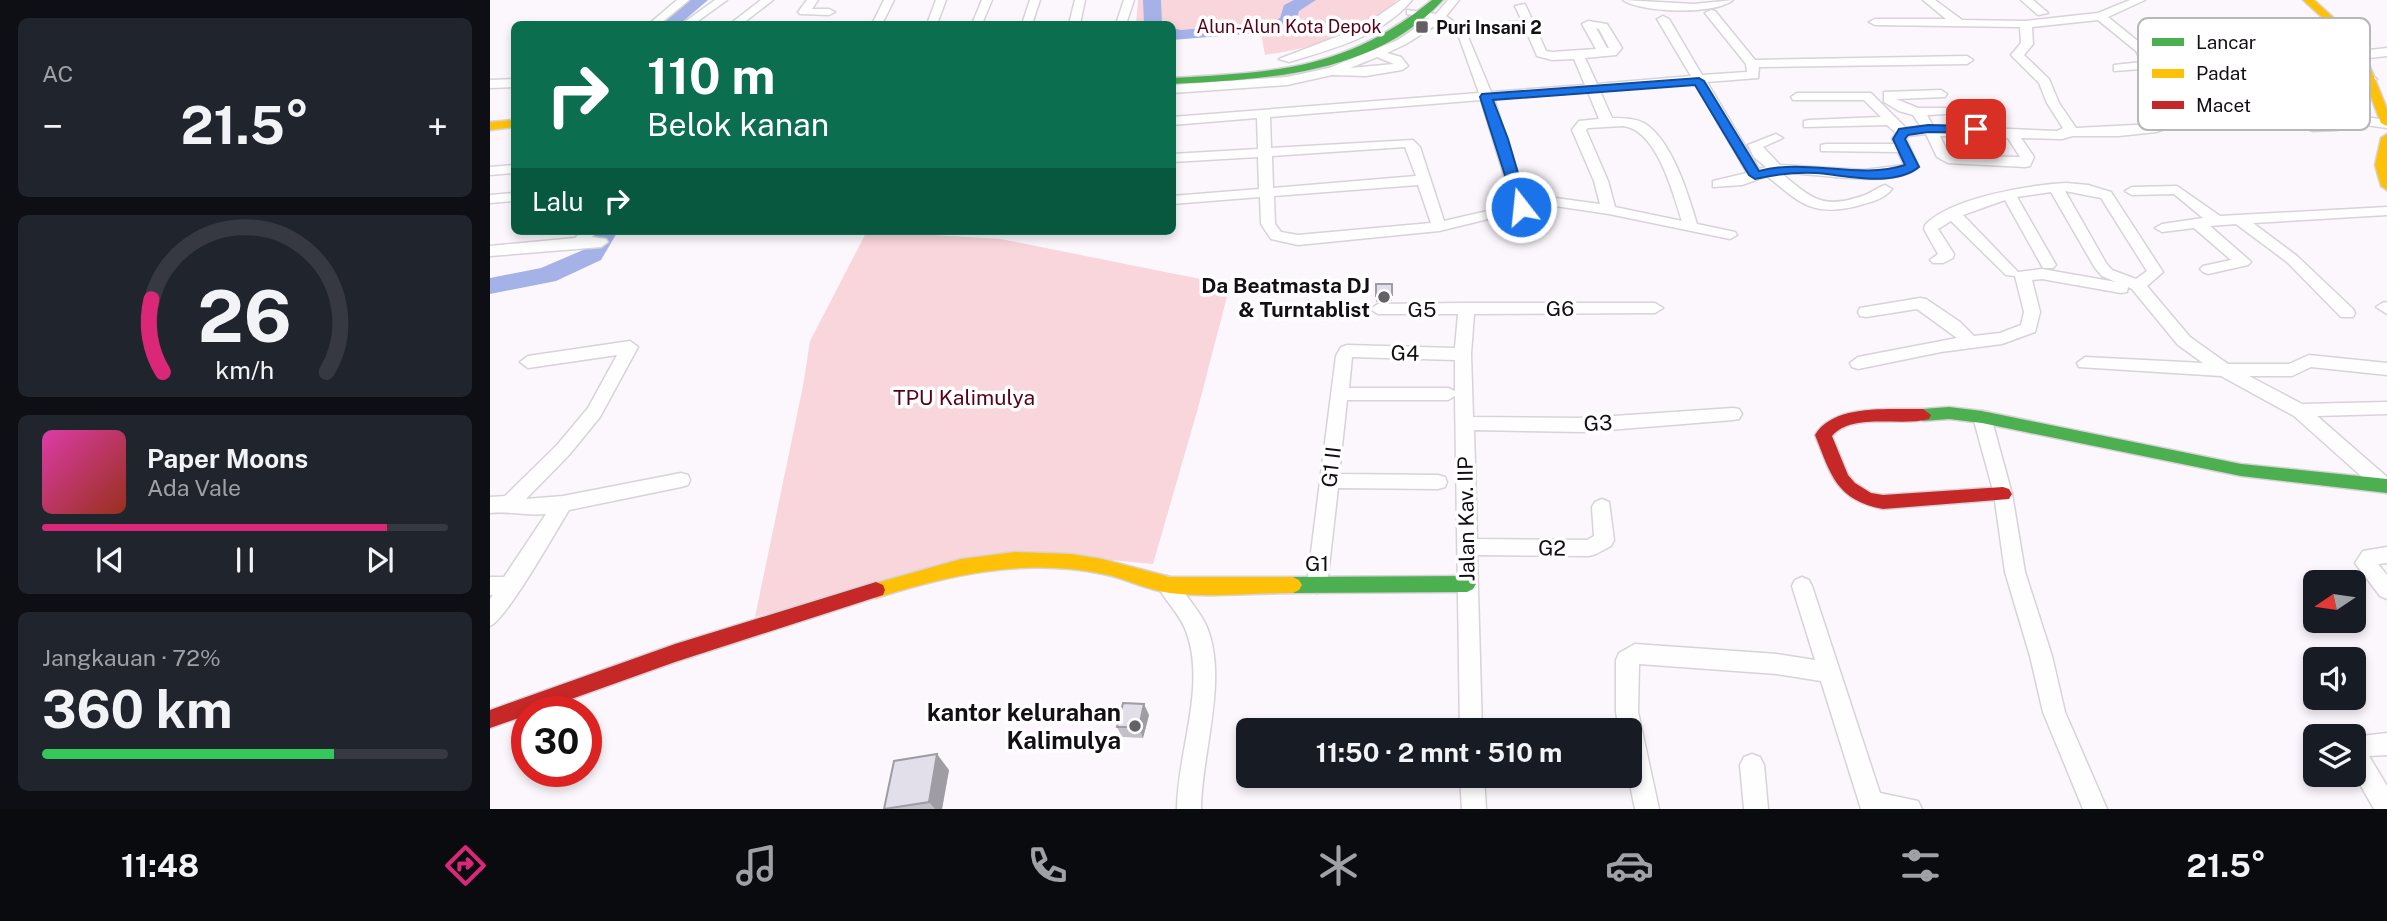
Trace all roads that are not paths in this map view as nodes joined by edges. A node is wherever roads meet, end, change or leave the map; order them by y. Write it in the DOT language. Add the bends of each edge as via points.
graph roads {
  1 [pos="684,0"];
  2 [pos="722,0"];
  3 [pos="768,0"];
  4 [pos="813,0"];
  5 [pos="835,0"];
  6 [pos="889,0"];
  7 [pos="941,0"];
  8 [pos="987,0"];
  9 [pos="1035,0"];
  10 [pos="1080,0"];
  11 [pos="1129,0"];
  12 [pos="1438,0"];
  13 [pos="1454,0"];
  14 [pos="1628,0"];
  15 [pos="1728,0"];
  16 [pos="1928,0"];
  17 [pos="2026,0"];
  18 [pos="2140,0"];
  19 [pos="2308,0"];
  20 [pos="1521,6"];
  21 [pos="1663,8"];
  22 [pos="1421,9"];
  23 [pos="829,12"];
  24 [pos="1711,13"];
  25 [pos="2042,13"];
  26 [pos="2100,16"];
  27 [pos="2329,18"];
  28 [pos="658,21"];
  29 [pos="691,21"];
  30 [pos="739,21"];
  31 [pos="824,21"];
  32 [pos="878,21"];
  33 [pos="933,21"];
  34 [pos="979,21"];
  35 [pos="1028,21"];
  36 [pos="1075,21"];
  37 [pos="1122,21"];
  38 [pos="1875,22"];
  39 [pos="1954,22"];
  40 [pos="1528,24"];
  41 [pos="2026,24"];
  42 [pos="1460,29"];
  43 [pos="2138,47"];
  44 [pos="1374,52"];
  45 [pos="1603,52"];
  46 [pos="1578,55"];
  47 [pos="1285,59"];
  48 [pos="1967,60"];
  49 [pos="1752,64"];
  50 [pos="2138,66"];
  51 [pos="2118,68"];
  52 [pos="1176,70"];
  53 [pos="1333,71"];
  54 [pos="2371,79"];
  55 [pos="1176,81"];
  56 [pos="1699,81"];
  57 [pos="511,83"];
  58 [pos="490,84"];
  59 [pos="1176,89"];
  60 [pos="1591,89"];
  61 [pos="1941,94"];
  62 [pos="1486,97"];
  63 [pos="1797,97"];
  64 [pos="1941,111"];
  65 [pos="1918,112"];
  66 [pos="511,114"];
  67 [pos="1263,115"];
  68 [pos="490,116"];
  69 [pos="1176,121"];
  70 [pos="1888,121"];
  71 [pos="1607,122"];
  72 [pos="2387,123"];
  73 [pos="511,124"];
  74 [pos="1809,124"];
  75 [pos="490,126"];
  76 [pos="1928,128"];
  77 [pos="2138,130"];
  78 [pos="1903,132"];
  79 [pos="2072,132"];
  80 [pos="2013,135"];
  81 [pos="1776,138"];
  82 [pos="2387,138"];
  83 [pos="1826,148"];
  84 [pos="1902,148"];
  85 [pos="1266,151"];
  86 [pos="1176,158"];
  87 [pos="511,169"];
  88 [pos="490,171"];
  89 [pos="1767,172"];
  90 [pos="1424,180"];
  91 [pos="1718,184"];
  92 [pos="2387,186"];
  93 [pos="2056,188"];
  94 [pos="1885,189"];
  95 [pos="1268,191"];
  96 [pos="2132,191"];
  97 [pos="2008,194"];
  98 [pos="511,197"];
  99 [pos="490,199"];
  100 [pos="1176,200"];
  101 [pos="1521,207"];
  102 [pos="1609,210"];
  103 [pos="2387,211"];
  104 [pos="1952,213"];
  105 [pos="2239,219"];
  106 [pos="2216,220"];
  107 [pos="2197,223"];
  108 [pos="1438,227"];
  109 [pos="1691,227"];
  110 [pos="2162,228"];
  111 [pos="1730,235"];
  112 [pos="590,239"];
  113 [pos="490,251"];
  114 [pos="1938,260"];
  115 [pos="2048,265"];
  116 [pos="2208,269"];
  117 [pos="2011,272"];
  118 [pos="2143,289"];
  119 [pos="1466,308"];
  120 [pos="1655,308"];
  121 [pos="1378,309"];
  122 [pos="1866,312"];
  123 [pos="2347,313"];
  124 [pos="1970,342"];
  125 [pos="1347,351"];
  126 [pos="1463,354"];
  127 [pos="528,362"];
  128 [pos="1858,363"];
  129 [pos="2085,363"];
  130 [pos="2387,369"];
  131 [pos="2224,370"];
  132 [pos="1339,394"];
  133 [pos="1448,394"];
  134 [pos="2387,408"];
  135 [pos="2300,411"];
  136 [pos="1733,414"];
  137 [pos="1982,417"];
  138 [pos="1464,423"];
  139 [pos="681,480"];
  140 [pos="1329,481"];
  141 [pos="1438,482"];
  142 [pos="2386,487"];
  143 [pos="2003,494"];
  144 [pos="510,503"];
  145 [pos="563,504"];
  146 [pos="490,505"];
  147 [pos="1602,507"];
  148 [pos="1466,547"];
  149 [pos="2387,555"];
  150 [pos="1317,584"];
  151 [pos="1466,584"];
  152 [pos="1167,585"];
  153 [pos="490,586"];
  154 [pos="512,586"];
  155 [pos="1802,586"];
  156 [pos="2387,590"];
  157 [pos="490,617"];
  158 [pos="1829,672"];
  159 [pos="1471,718"];
  160 [pos="490,719"];
  161 [pos="2387,744"];
  162 [pos="1752,765"];
  163 [pos="1473,788"];
  164 [pos="1872,806"];
  165 [pos="2387,808"];
  166 [pos="1189,809"];
  167 [pos="1474,809"];
  168 [pos="1647,809"];
  169 [pos="1756,809"];
  170 [pos="1910,809"];
  171 [pos="2095,809"];
  1 -- 28 [label="street"];
  2 -- 29 [label="street"];
  3 -- 30 [label="street"];
  4 -- 23 [label="street" via="804,12"];
  5 -- 23 [label="street"];
  6 -- 32 [label="street"];
  7 -- 33 [label="street"];
  8 -- 34 [label="street"];
  9 -- 35 [label="street"];
  10 -- 36 [label="street"];
  11 -- 37 [label="street"];
  12 -- 22 [label="street"];
  13 -- 22 [label="street"];
  14 -- 21 [label="street"];
  15 -- 21 [label="street" via="1716,6"];
  16 -- 39 [label="street"];
  17 -- 25 [label="street"];
  18 -- 26 [label="street"];
  19 -- 27 [label="street"];
  20 -- 40 [label="street"];
  21 -- 56 [label="street"];
  22 -- 42 [label="street"];
  22 -- 44 [label="street" via="1402,42"];
  22 -- 47 [label="street"];
  22 -- 52 [label="street" via="1376,35 1328,54 1253,66"];
  22 -- 55 [label="street" via="1398,35 1335,61 1260,75"];
  23 -- 31 [label="street"];
  24 -- 49 [label="street"];
  26 -- 41 [label="street"];
  26 -- 43 [label="street"];
  38 -- 39 [label="street"];
  39 -- 41 [label="street"];
  40 -- 42 [label="street"];
  40 -- 46 [label="street" via="1543,54"];
  41 -- 79 [label="street" via="2027,44 2017,55 2045,82"];
  42 -- 62 [label="street"];
  44 -- 53 [label="street"];
  44 -- 53 [label="street" via="1402,66"];
  45 -- 46 [label="street"];
  46 -- 60 [label="street"];
  48 -- 49 [label="street"];
  49 -- 56 [label="street" via="1754,75"];
  50 -- 51 [label="street"];
  53 -- 59 [label="street" via="1287,81"];
  54 -- 72 [label="street"];
  56 -- 60 [label="street"];
  56 -- 89 [label="street"];
  57 -- 58 [label="street"];
  60 -- 62 [label="street"];
  60 -- 71 [label="street"];
  61 -- 65 [label="street" via="1888,95 1903,108"];
  62 -- 67 [label="street"];
  62 -- 101 [label="street"];
  63 -- 70 [label="street" via="1867,96"];
  64 -- 65 [label="street"];
  65 -- 76 [label="street"];
  66 -- 68 [label="street"];
  67 -- 69 [label="street"];
  67 -- 85 [label="street"];
  70 -- 74 [label="street"];
  70 -- 78 [label="street"];
  71 -- 102 [label="street" via="1584,124 1579,130"];
  71 -- 109 [label="street" via="1638,125 1651,135"];
  73 -- 75 [label="street"];
  76 -- 78 [label="street"];
  76 -- 79 [label="street"];
  77 -- 79 [label="street"];
  78 -- 84 [label="street" via="1899,139"];
  79 -- 80 [label="street"];
  80 -- 80 [label="street" via="1938,132 1931,135 1942,154 1953,160 2025,163 2027,157"];
  81 -- 89 [label="street" via="1755,145"];
  82 -- 92 [label="street" via="2381,165"];
  83 -- 84 [label="street"];
  84 -- 89 [label="street" via="1912,167 1893,173"];
  85 -- 86 [label="street"];
  85 -- 90 [label="street" via="1408,143"];
  85 -- 95 [label="street"];
  87 -- 88 [label="street"];
  89 -- 91 [label="street"];
  89 -- 94 [label="street" via="1819,208 1835,208"];
  90 -- 95 [label="street"];
  90 -- 108 [label="street"];
  93 -- 97 [label="street"];
  93 -- 118 [label="street" via="2099,265"];
  93 -- 118 [label="street" via="2106,195 2155,272"];
  95 -- 100 [label="street"];
  95 -- 108 [label="street" via="1269,224 1276,236 1298,240"];
  96 -- 106 [label="street" via="2177,190"];
  97 -- 104 [label="street"];
  97 -- 115 [label="street"];
  98 -- 99 [label="street"];
  101 -- 102 [label="street" via="1555,202"];
  101 -- 108 [label="street"];
  102 -- 109 [label="street"];
  103 -- 105 [label="street"];
  104 -- 114 [label="street" via="1932,225 1946,254"];
  104 -- 117 [label="street"];
  105 -- 106 [label="street"];
  105 -- 123 [label="street" via="2292,259"];
  106 -- 107 [label="street"];
  107 -- 110 [label="street"];
  107 -- 116 [label="street" via="2244,262"];
  109 -- 111 [label="street"];
  112 -- 113 [label="street"];
  118 -- 124 [label="street" via="2023,275 2032,312 2029,328"];
  118 -- 131 [label="street" via="2184,341"];
  119 -- 120 [label="street, G6"];
  119 -- 121 [label="street, G5"];
  119 -- 126 [label="street, Jalan Kav. IIP"];
  122 -- 124 [label="street" via="1920,303"];
  124 -- 128 [label="street"];
  125 -- 126 [label="street, G4"];
  125 -- 132 [label="street, G1 II"];
  126 -- 138 [label="street, Jalan Kav. IIP"];
  127 -- 144 [label="street" via="630,346 594,412"];
  129 -- 131 [label="street"];
  130 -- 131 [label="street" via="2309,361 2292,370"];
  131 -- 135 [label="street"];
  132 -- 133 [label="street"];
  132 -- 140 [label="street, G1 II"];
  134 -- 135 [label="street"];
  135 -- 142 [label="street"];
  136 -- 138 [label="street, G3" via="1584,425"];
  137 -- 142 [label="street" via="2241,470"];
  137 -- 143 [label="street"];
  137 -- 143 [label="street" via="1949,413 1843,420 1827,427 1823,435 1847,488 1858,498 1880,503"];
  138 -- 148 [label="street, Jalan Kav. IIP"];
  139 -- 145 [label="street"];
  140 -- 141 [label="street"];
  140 -- 150 [label="street, G1 II"];
  143 -- 171 [label="street" via="2015,572 2054,712"];
  144 -- 145 [label="street" via="533,508"];
  144 -- 146 [label="street"];
  145 -- 154 [label="street"];
  147 -- 148 [label="street, G2" via="1604,540 1589,548"];
  148 -- 151 [label="street, Jalan Kav. IIP"];
  149 -- 156 [label="street" via="2370,557 2365,563"];
  150 -- 151 [label="street, G1"];
  150 -- 152 [label="street, G1"];
  151 -- 159 [label="street, Jalan Kav. IIP"];
  152 -- 160 [label="street" via="1130,570 1079,561 996,560 963,565 812,608"];
  152 -- 166 [label="street" via="1196,627 1203,661 1201,723"];
  153 -- 154 [label="street"];
  154 -- 157 [label="street"];
  155 -- 158 [label="street"];
  158 -- 164 [label="street"];
  158 -- 168 [label="street" via="1635,654 1627,660 1627,712"];
  161 -- 165 [label="street" via="2357,746 2358,759"];
  162 -- 169 [label="street"];
  163 -- 167 [label="street"];
  164 -- 170 [label="street"];
}
